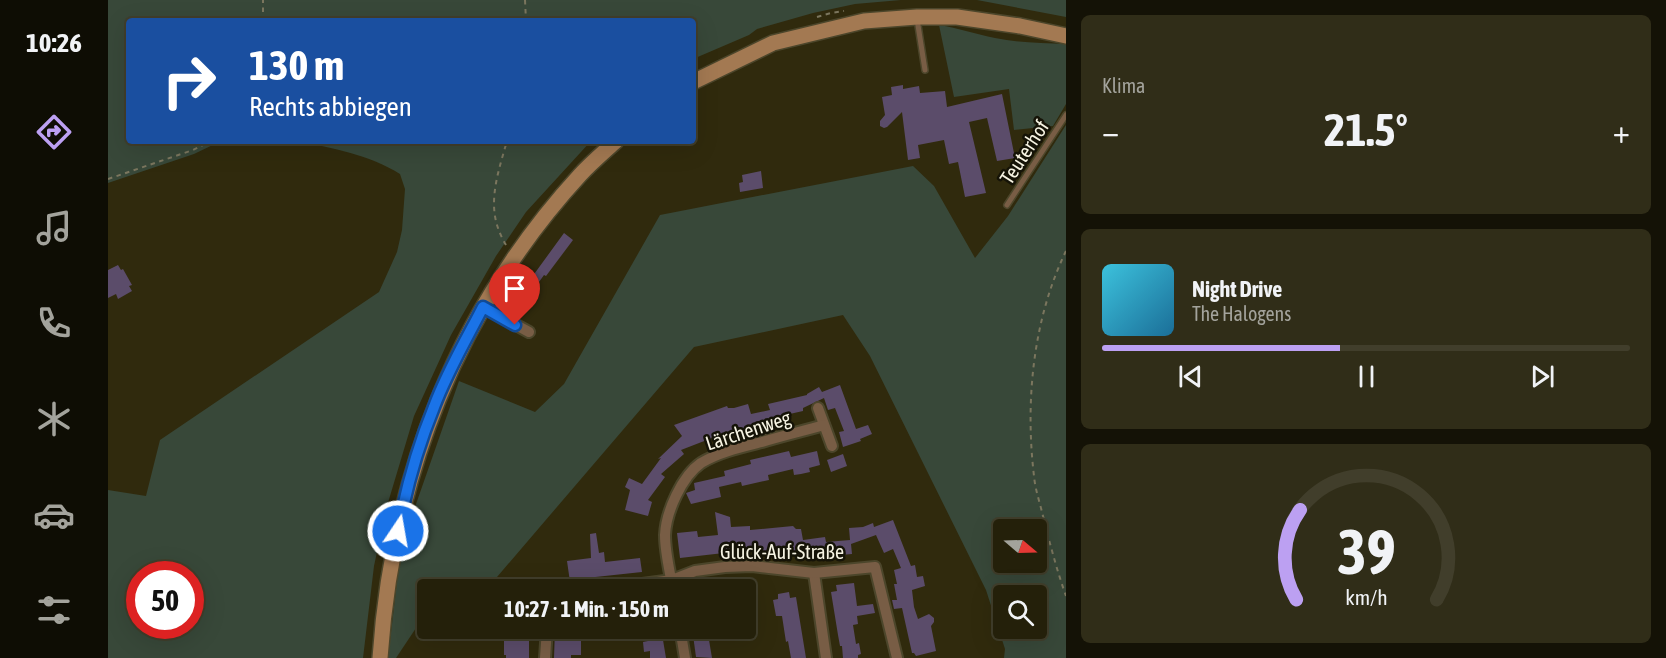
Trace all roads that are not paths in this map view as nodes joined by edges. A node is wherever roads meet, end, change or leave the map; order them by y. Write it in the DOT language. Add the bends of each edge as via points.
graph roads {
  1 [pos="917,17"];
  2 [pos="1066,36"];
  3 [pos="925,70"];
  4 [pos="696,81"];
  5 [pos="1066,116"];
  6 [pos="613,144"];
  7 [pos="1007,205"];
  8 [pos="483,307"];
  9 [pos="529,332"];
  10 [pos="818,408"];
  11 [pos="824,425"];
  12 [pos="832,446"];
  13 [pos="814,573"];
  14 [pos="671,579"];
  15 [pos="683,579"];
  16 [pos="546,639"];
  17 [pos="682,639"];
  18 [pos="380,658"];
  19 [pos="545,658"];
  20 [pos="686,658"];
  21 [pos="826,658"];
  22 [pos="897,658"];
  1 -- 2 [label="main road" via="989,21"];
  1 -- 3 [label="lane"];
  1 -- 4 [label="main road" via="864,21 773,43"];
  5 -- 7 [label="lane, Teuterhof"];
  6 -- 8 [label="main road" via="548,212 516,253"];
  8 -- 9 [label="street"];
  8 -- 18 [label="main road" via="434,406 419,449 402,507"];
  10 -- 11 [label="street, Lärchenweg"];
  11 -- 12 [label="street, Lärchenweg"];
  11 -- 14 [label="street, Lärchenweg" via="735,448 701,464 689,475 669,511 665,534"];
  13 -- 15 [label="street, Glück-Auf-Straße" via="724,567 695,572"];
  13 -- 21 [label="street"];
  13 -- 22 [label="street, Glück-Auf-Straße" via="875,567"];
  16 -- 19 [label="street"];
  17 -- 20 [label="street"];
}
